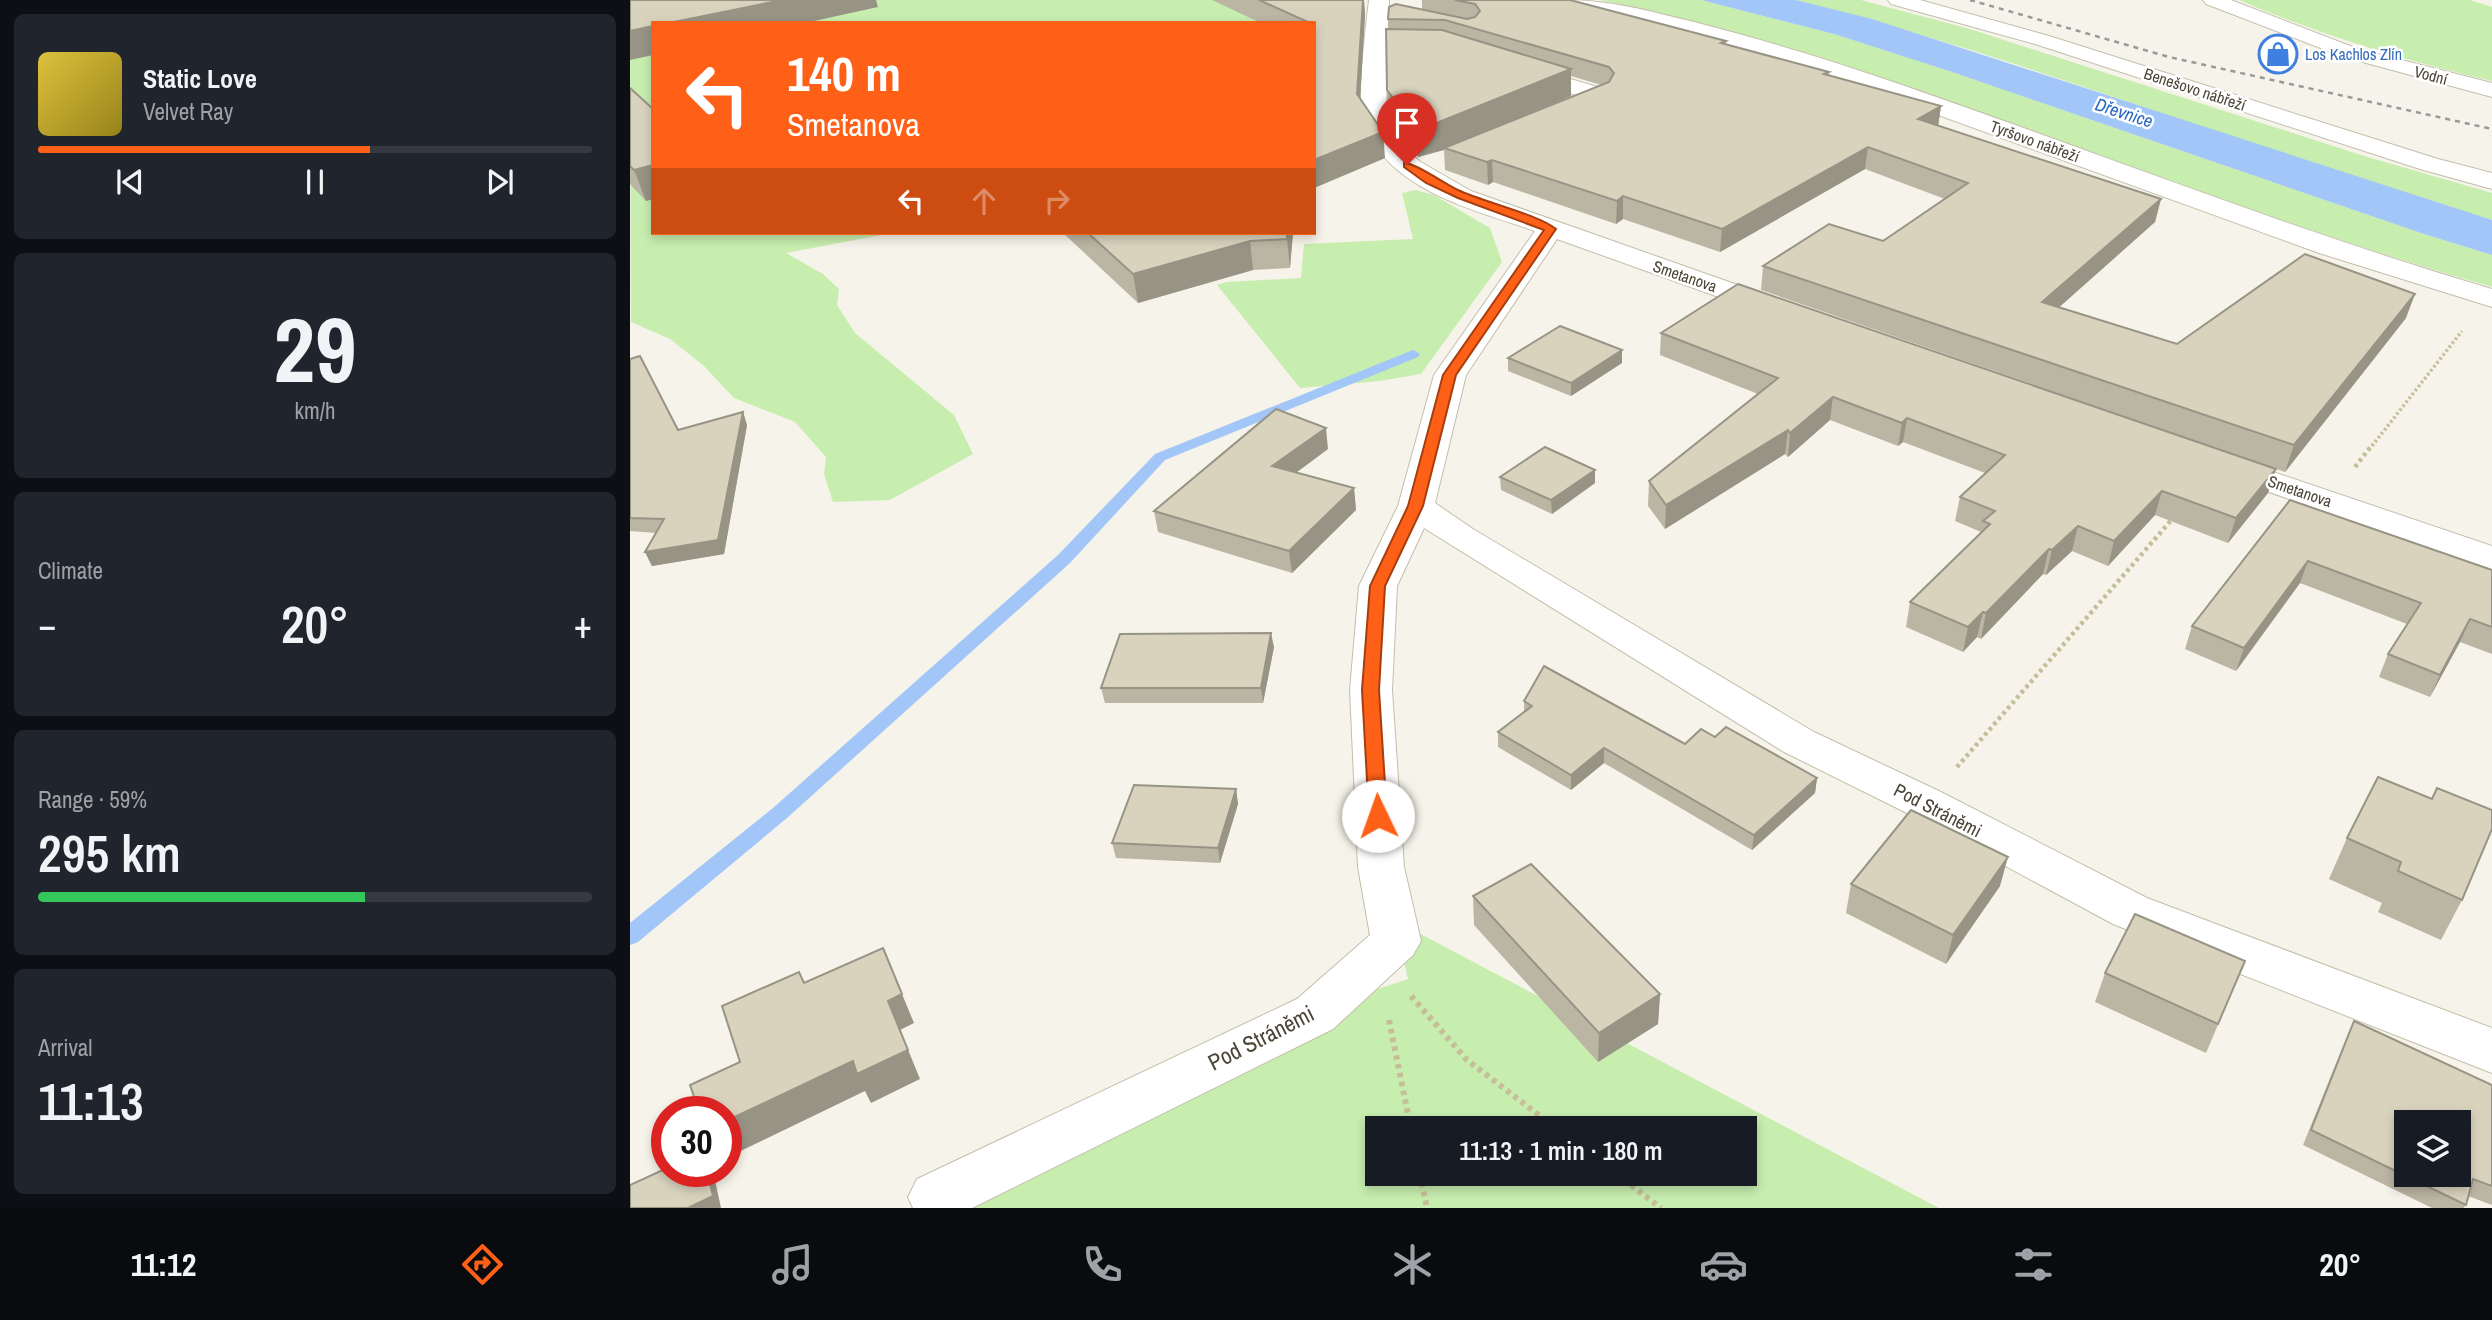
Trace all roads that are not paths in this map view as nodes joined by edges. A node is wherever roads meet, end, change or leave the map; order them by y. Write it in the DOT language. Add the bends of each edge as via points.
graph roads {
  1 [pos="1574,0"];
  2 [pos="1898,0"];
  3 [pos="2213,0"];
  4 [pos="1383,8"];
  5 [pos="1497,64"];
  6 [pos="2492,90"];
  7 [pos="1550,116"];
  8 [pos="1438,163"];
  9 [pos="1413,169"];
  10 [pos="2492,181"];
  11 [pos="1550,229"];
  12 [pos="2490,297"];
  13 [pos="1800,317"];
  14 [pos="2207,459"];
  15 [pos="1416,506"];
  16 [pos="2492,558"];
  17 [pos="2492,1051"];
  18 [pos="937,1196"];
  1 -- 12 [label="street, Tyršovo nábřeží" via="1842,71 2341,251"];
  2 -- 10 [label="street, Benešovo nábřeží" via="2042,40"];
  3 -- 6 [label="street, Vodní" via="2351,53"];
  4 -- 9 [label="street, Smetanova" via="1387,46 1374,119"];
  5 -- 7 [label="street" via="1600,95"];
  8 -- 9 [label="street"];
  9 -- 11 [label="street, Smetanova" via="1462,196"];
  11 -- 13 [label="street, Smetanova"];
  11 -- 15 [label="street, Pod Stráněmi" via="1450,375"];
  14 -- 16 [label="street, Smetanova"];
  15 -- 17 [label="street, Pod Stráněmi" via="1799,741 2130,911"];
  15 -- 18 [label="street, Pod Stráněmi" via="1378,586 1371,690 1381,867 1396,940 1315,1014"];
}
